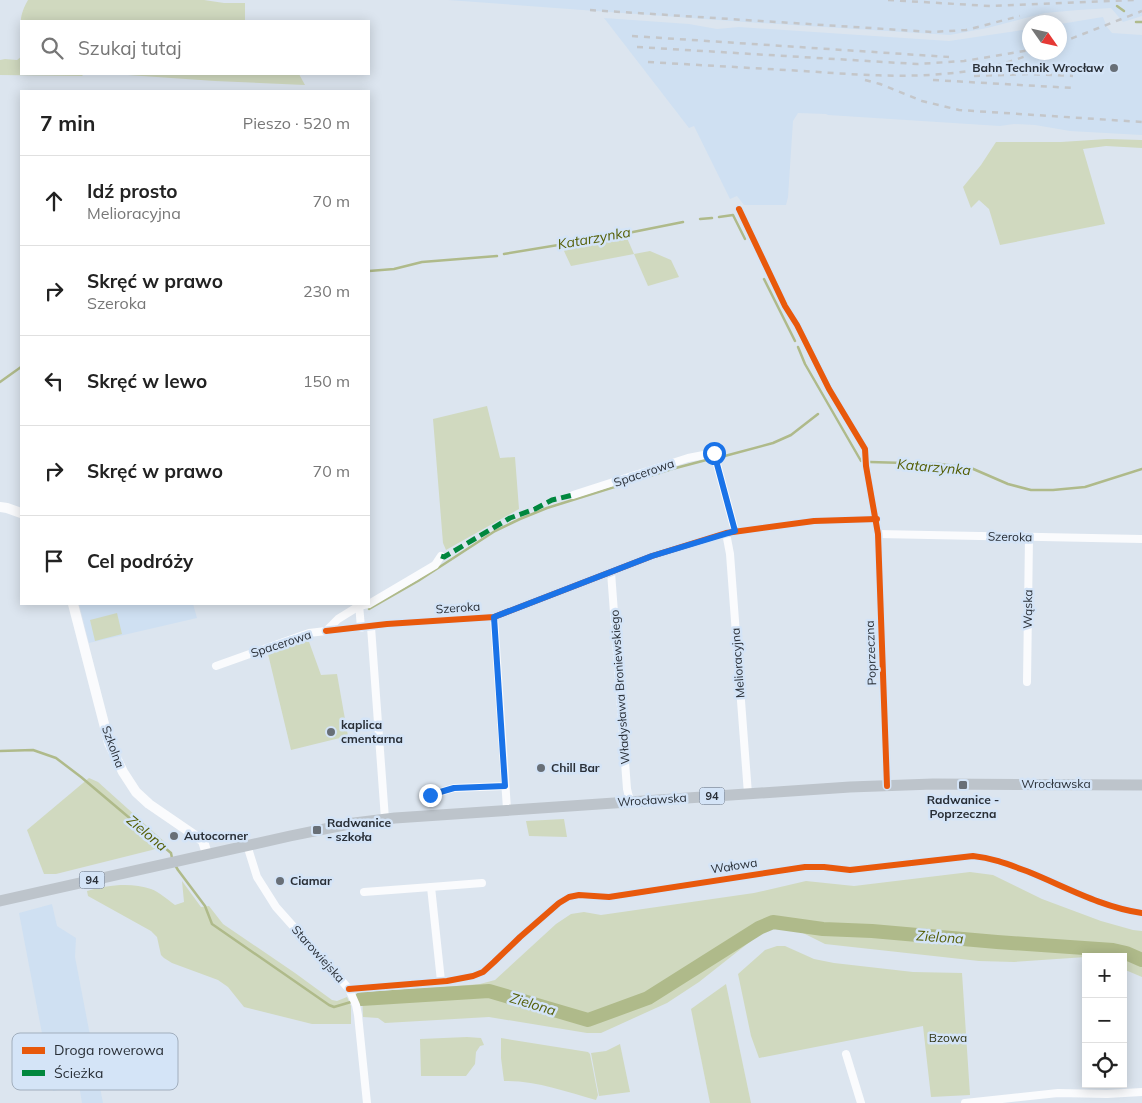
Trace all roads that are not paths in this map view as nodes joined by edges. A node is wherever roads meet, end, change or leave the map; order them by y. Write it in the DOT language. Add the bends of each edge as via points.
graph roads {
  1 [pos="739,208"];
  2 [pos="574,495"];
  3 [pos="0,507"];
  4 [pos="20,513"];
  5 [pos="877,519"];
  6 [pos="735,531"];
  7 [pos="726,533"];
  8 [pos="878,534"];
  9 [pos="1029,537"];
  10 [pos="1142,539"];
  11 [pos="441,556"];
  12 [pos="611,572"];
  13 [pos="370,603"];
  14 [pos="73,605"];
  15 [pos="359,605"];
  16 [pos="494,617"];
  17 [pos="371,627"];
  18 [pos="361,628"];
  19 [pos="326,631"];
  20 [pos="216,666"];
  21 [pos="1027,682"];
  22 [pos="1142,785"];
  23 [pos="505,786"];
  24 [pos="887,786"];
  25 [pos="748,794"];
  26 [pos="430,795"];
  27 [pos="630,801"];
  28 [pos="507,810"];
  29 [pos="385,819"];
  30 [pos="247,845"];
  31 [pos="207,854"];
  32 [pos="482,883"];
  33 [pos="432,887"];
  34 [pos="364,892"];
  35 [pos="0,900"];
  36 [pos="1142,913"];
  37 [pos="444,981"];
  38 [pos="351,992"];
  39 [pos="846,1054"];
  40 [pos="1142,1092"];
  41 [pos="366,1103"];
  42 [pos="861,1103"];
  43 [pos="965,1103"];
  1 -- 5 [label="street, Poprzeczna" via="785,306 865,449"];
  2 -- 6 [label="street, Spacerowa" via="688,458 714,453"];
  3 -- 4 [label="street"];
  5 -- 6 [label="street, Szeroka" via="814,521"];
  5 -- 8 [label="street, Poprzeczna"];
  6 -- 7 [label="street, Szeroka"];
  7 -- 12 [label="street, Szeroka"];
  7 -- 25 [label="street, Melioracyjna"];
  8 -- 9 [label="street, Szeroka"];
  8 -- 24 [label="street, Poprzeczna"];
  9 -- 10 [label="street, Szeroka"];
  9 -- 21 [label="street, Wąska"];
  11 -- 13 [label="street, Spacerowa" via="435,565"];
  12 -- 16 [label="street, Szeroka"];
  12 -- 27 [label="street, Władysława Broniewskiego"];
  14 -- 31 [label="street, Szkolna" via="109,744 123,772 148,804 203,841"];
  15 -- 18 [label="street"];
  15 -- 19 [label="street, Spacerowa" via="338,618"];
  16 -- 17 [label="street, Szeroka"];
  16 -- 23 [label="street"];
  17 -- 18 [label="street, Szeroka"];
  17 -- 29 [label="street"];
  18 -- 19 [label="street, Szeroka"];
  19 -- 20 [label="street, Spacerowa" via="309,633"];
  22 -- 24 [label="main road, Wrocławska / 94"];
  23 -- 26 [label="street" via="454,788"];
  23 -- 28 [label="street"];
  24 -- 25 [label="main road, Wrocławska / 94"];
  25 -- 27 [label="main road, Wrocławska / 94"];
  27 -- 28 [label="main road, Wrocławska / 94"];
  28 -- 29 [label="main road, Wrocławska / 94"];
  29 -- 30 [label="main road, Wrocławska / 94"];
  30 -- 31 [label="main road, 94"];
  30 -- 38 [label="street, Starowiejska" via="257,877 276,907"];
  31 -- 35 [label="main road, 94"];
  32 -- 33 [label="street"];
  33 -- 34 [label="street"];
  33 -- 37 [label="street"];
  36 -- 37 [label="street, Wałowa" via="1110,906 988,857 850,870 806,867 609,897 569,897 541,917 484,972"];
  37 -- 38 [label="street, Wałowa"];
  38 -- 41 [label="street, Starowiejska" via="356,1005"];
  39 -- 42 [label="street"];
  40 -- 43 [label="street" via="1058,1094"];
}
